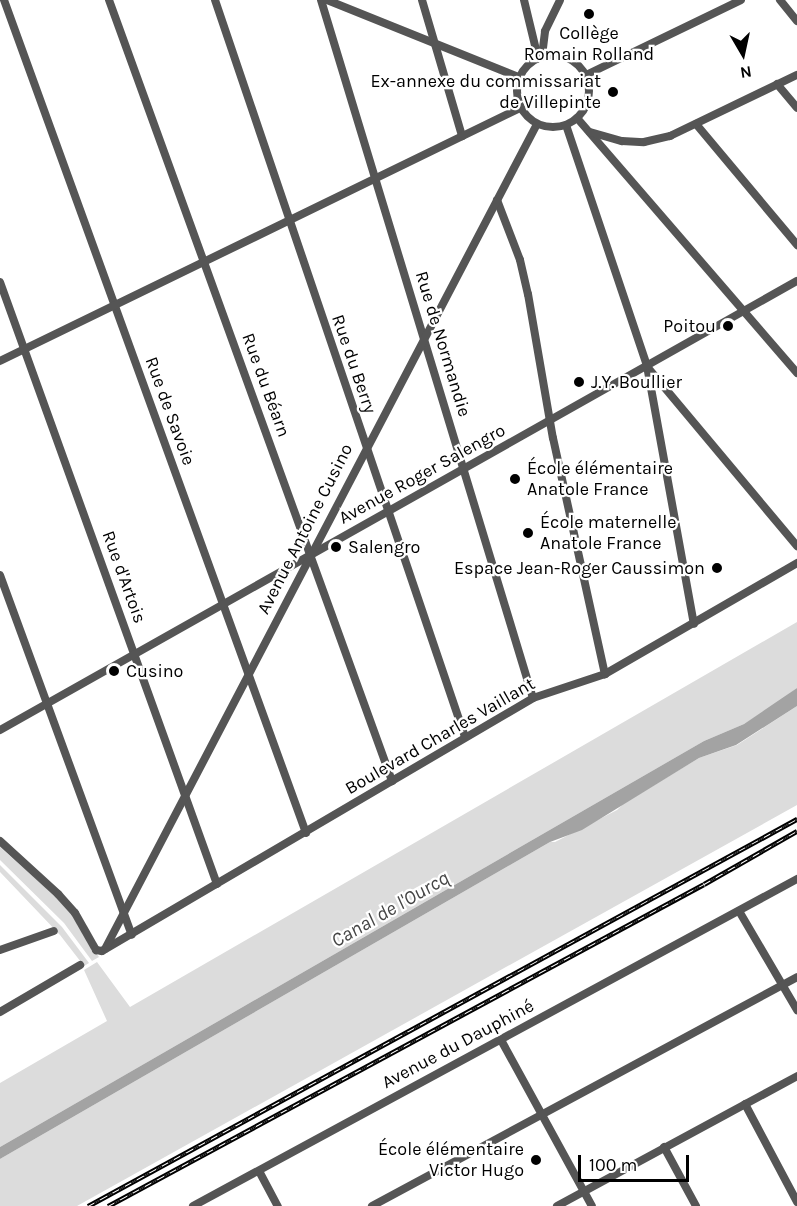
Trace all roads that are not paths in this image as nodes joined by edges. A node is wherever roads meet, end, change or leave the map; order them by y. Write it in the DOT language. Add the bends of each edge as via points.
graph roads {
  1 [pos="4,0"];
  2 [pos="109,0"];
  3 [pos="215,0"];
  4 [pos="321,0"];
  5 [pos="327,0"];
  6 [pos="422,0"];
  7 [pos="524,0"];
  8 [pos="560,0"];
  9 [pos="741,0"];
  10 [pos="780,0"];
  11 [pos="797,21"];
  12 [pos="434,42"];
  13 [pos="540,57"];
  14 [pos="586,75"];
  15 [pos="797,75"];
  16 [pos="519,77"];
  17 [pos="777,84"];
  18 [pos="520,108"];
  19 [pos="797,108"];
  20 [pos="577,118"];
  21 [pos="537,124"];
  22 [pos="696,124"];
  23 [pos="566,125"];
  24 [pos="590,132"];
  25 [pos="462,136"];
  26 [pos="376,178"];
  27 [pos="497,200"];
  28 [pos="289,221"];
  29 [pos="797,245"];
  30 [pos="204,262"];
  31 [pos="797,281"];
  32 [pos="0,282"];
  33 [pos="114,306"];
  34 [pos="744,312"];
  35 [pos="424,339"];
  36 [pos="24,349"];
  37 [pos="0,361"];
  38 [pos="647,366"];
  39 [pos="797,373"];
  40 [pos="550,421"];
  41 [pos="365,448"];
  42 [pos="464,469"];
  43 [pos="387,512"];
  44 [pos="797,546"];
  45 [pos="310,555"];
  46 [pos="797,563"];
  47 [pos="0,575"];
  48 [pos="223,605"];
  49 [pos="694,624"];
  50 [pos="134,654"];
  51 [pos="605,674"];
  52 [pos="247,676"];
  53 [pos="533,698"];
  54 [pos="46,704"];
  55 [pos="0,730"];
  56 [pos="465,737"];
  57 [pos="392,781"];
  58 [pos="186,795"];
  59 [pos="306,833"];
  60 [pos="0,841"];
  61 [pos="797,879"];
  62 [pos="217,884"];
  63 [pos="739,911"];
  64 [pos="123,914"];
  65 [pos="54,931"];
  66 [pos="132,935"];
  67 [pos="0,950"];
  68 [pos="105,950"];
  69 [pos="80,965"];
  70 [pos="797,977"];
  71 [pos="783,985"];
  72 [pos="797,1010"];
  73 [pos="0,1012"];
  74 [pos="501,1040"];
  75 [pos="797,1076"];
  76 [pos="745,1104"];
  77 [pos="542,1115"];
  78 [pos="664,1147"];
  79 [pos="258,1171"];
  80 [pos="584,1191"];
  81 [pos="797,1202"];
  82 [pos="193,1206"];
  83 [pos="278,1206"];
  84 [pos="372,1206"];
  85 [pos="557,1206"];
  86 [pos="592,1206"];
  87 [pos="696,1206"];
  1 -- 33 [label="street, Rue de Savoie"];
  2 -- 30 [label="street, Rue du Béarn"];
  3 -- 28 [label="street, Rue du Berry"];
  4 -- 26 [label="street, Rue de Normandie"];
  5 -- 12 [label="street"];
  6 -- 12 [label="street"];
  7 -- 13 [label="street"];
  8 -- 13 [label="street" via="545,31"];
  9 -- 14 [label="street"];
  10 -- 11 [label="street"];
  12 -- 16 [label="street"];
  12 -- 25 [label="street"];
  13 -- 14 [label="street" via="569,58"];
  13 -- 16 [label="street"];
  14 -- 20 [label="street" via="589,98"];
  15 -- 17 [label="street"];
  16 -- 18 [label="street" via="516,90"];
  17 -- 19 [label="street"];
  17 -- 22 [label="street"];
  18 -- 21 [label="street"];
  18 -- 25 [label="street"];
  20 -- 23 [label="street"];
  20 -- 24 [label="street"];
  21 -- 23 [label="street"];
  21 -- 27 [label="street, Avenue Antoine Cusino"];
  22 -- 24 [label="street" via="670,136 644,141 622,141"];
  22 -- 29 [label="street"];
  23 -- 38 [label="street"];
  24 -- 34 [label="street"];
  25 -- 26 [label="street"];
  26 -- 28 [label="street"];
  26 -- 35 [label="street, Rue de Normandie"];
  27 -- 35 [label="street, Avenue Antoine Cusino"];
  27 -- 40 [label="street" via="520,260"];
  28 -- 30 [label="street"];
  28 -- 41 [label="street, Rue du Berry"];
  30 -- 33 [label="street"];
  30 -- 45 [label="street, Rue du Béarn"];
  31 -- 34 [label="street, Avenue Roger Salengro"];
  32 -- 36 [label="street, Rue d'Artois"];
  33 -- 36 [label="street"];
  33 -- 48 [label="street, Rue de Savoie"];
  34 -- 38 [label="street, Avenue Roger Salengro"];
  34 -- 39 [label="street"];
  35 -- 41 [label="street, Avenue Antoine Cusino"];
  35 -- 42 [label="street, Rue de Normandie"];
  36 -- 37 [label="street"];
  36 -- 50 [label="street, Rue d'Artois"];
  38 -- 40 [label="street, Avenue Roger Salengro"];
  38 -- 44 [label="street"];
  38 -- 49 [label="street"];
  40 -- 42 [label="street, Avenue Roger Salengro"];
  40 -- 51 [label="street"];
  41 -- 43 [label="street, Rue du Berry"];
  41 -- 45 [label="street, Avenue Antoine Cusino"];
  42 -- 43 [label="street, Avenue Roger Salengro"];
  42 -- 53 [label="street, Rue de Normandie"];
  43 -- 45 [label="street, Avenue Roger Salengro"];
  43 -- 56 [label="street, Rue du Berry"];
  45 -- 48 [label="street, Avenue Roger Salengro"];
  45 -- 52 [label="street, Avenue Antoine Cusino"];
  45 -- 57 [label="street, Rue du Béarn"];
  46 -- 49 [label="street, Boulevard Charles Vaillant"];
  47 -- 54 [label="street"];
  48 -- 50 [label="street, Avenue Roger Salengro"];
  48 -- 52 [label="street, Rue de Savoie"];
  49 -- 51 [label="street, Boulevard Charles Vaillant"];
  50 -- 54 [label="street, Avenue Roger Salengro"];
  50 -- 58 [label="street, Rue d'Artois"];
  51 -- 53 [label="street, Boulevard Charles Vaillant"];
  52 -- 58 [label="street, Avenue Antoine Cusino"];
  52 -- 59 [label="street, Rue de Savoie"];
  53 -- 56 [label="street, Boulevard Charles Vaillant"];
  54 -- 55 [label="street, Avenue Roger Salengro"];
  54 -- 64 [label="street"];
  56 -- 57 [label="street, Boulevard Charles Vaillant"];
  57 -- 59 [label="street, Boulevard Charles Vaillant"];
  58 -- 62 [label="street, Rue d'Artois"];
  58 -- 64 [label="street, Avenue Antoine Cusino"];
  59 -- 62 [label="street, Boulevard Charles Vaillant"];
  60 -- 68 [label="street" via="75,913 96,950"];
  61 -- 63 [label="street, Avenue du Dauphiné"];
  62 -- 66 [label="street, Boulevard Charles Vaillant"];
  63 -- 71 [label="street"];
  63 -- 74 [label="street, Avenue du Dauphiné"];
  64 -- 66 [label="street"];
  64 -- 68 [label="street, Avenue Antoine Cusino"];
  65 -- 67 [label="street"];
  66 -- 68 [label="street, Boulevard Charles Vaillant"];
  69 -- 73 [label="street"];
  70 -- 71 [label="street"];
  71 -- 72 [label="street"];
  71 -- 77 [label="street"];
  74 -- 77 [label="street"];
  74 -- 79 [label="street, Avenue du Dauphiné"];
  75 -- 76 [label="street"];
  76 -- 78 [label="street"];
  76 -- 81 [label="street"];
  77 -- 80 [label="street"];
  77 -- 84 [label="street"];
  78 -- 80 [label="street"];
  78 -- 87 [label="street"];
  79 -- 82 [label="street, Avenue du Dauphiné"];
  79 -- 83 [label="street"];
  80 -- 85 [label="street"];
  80 -- 86 [label="street"];
}
